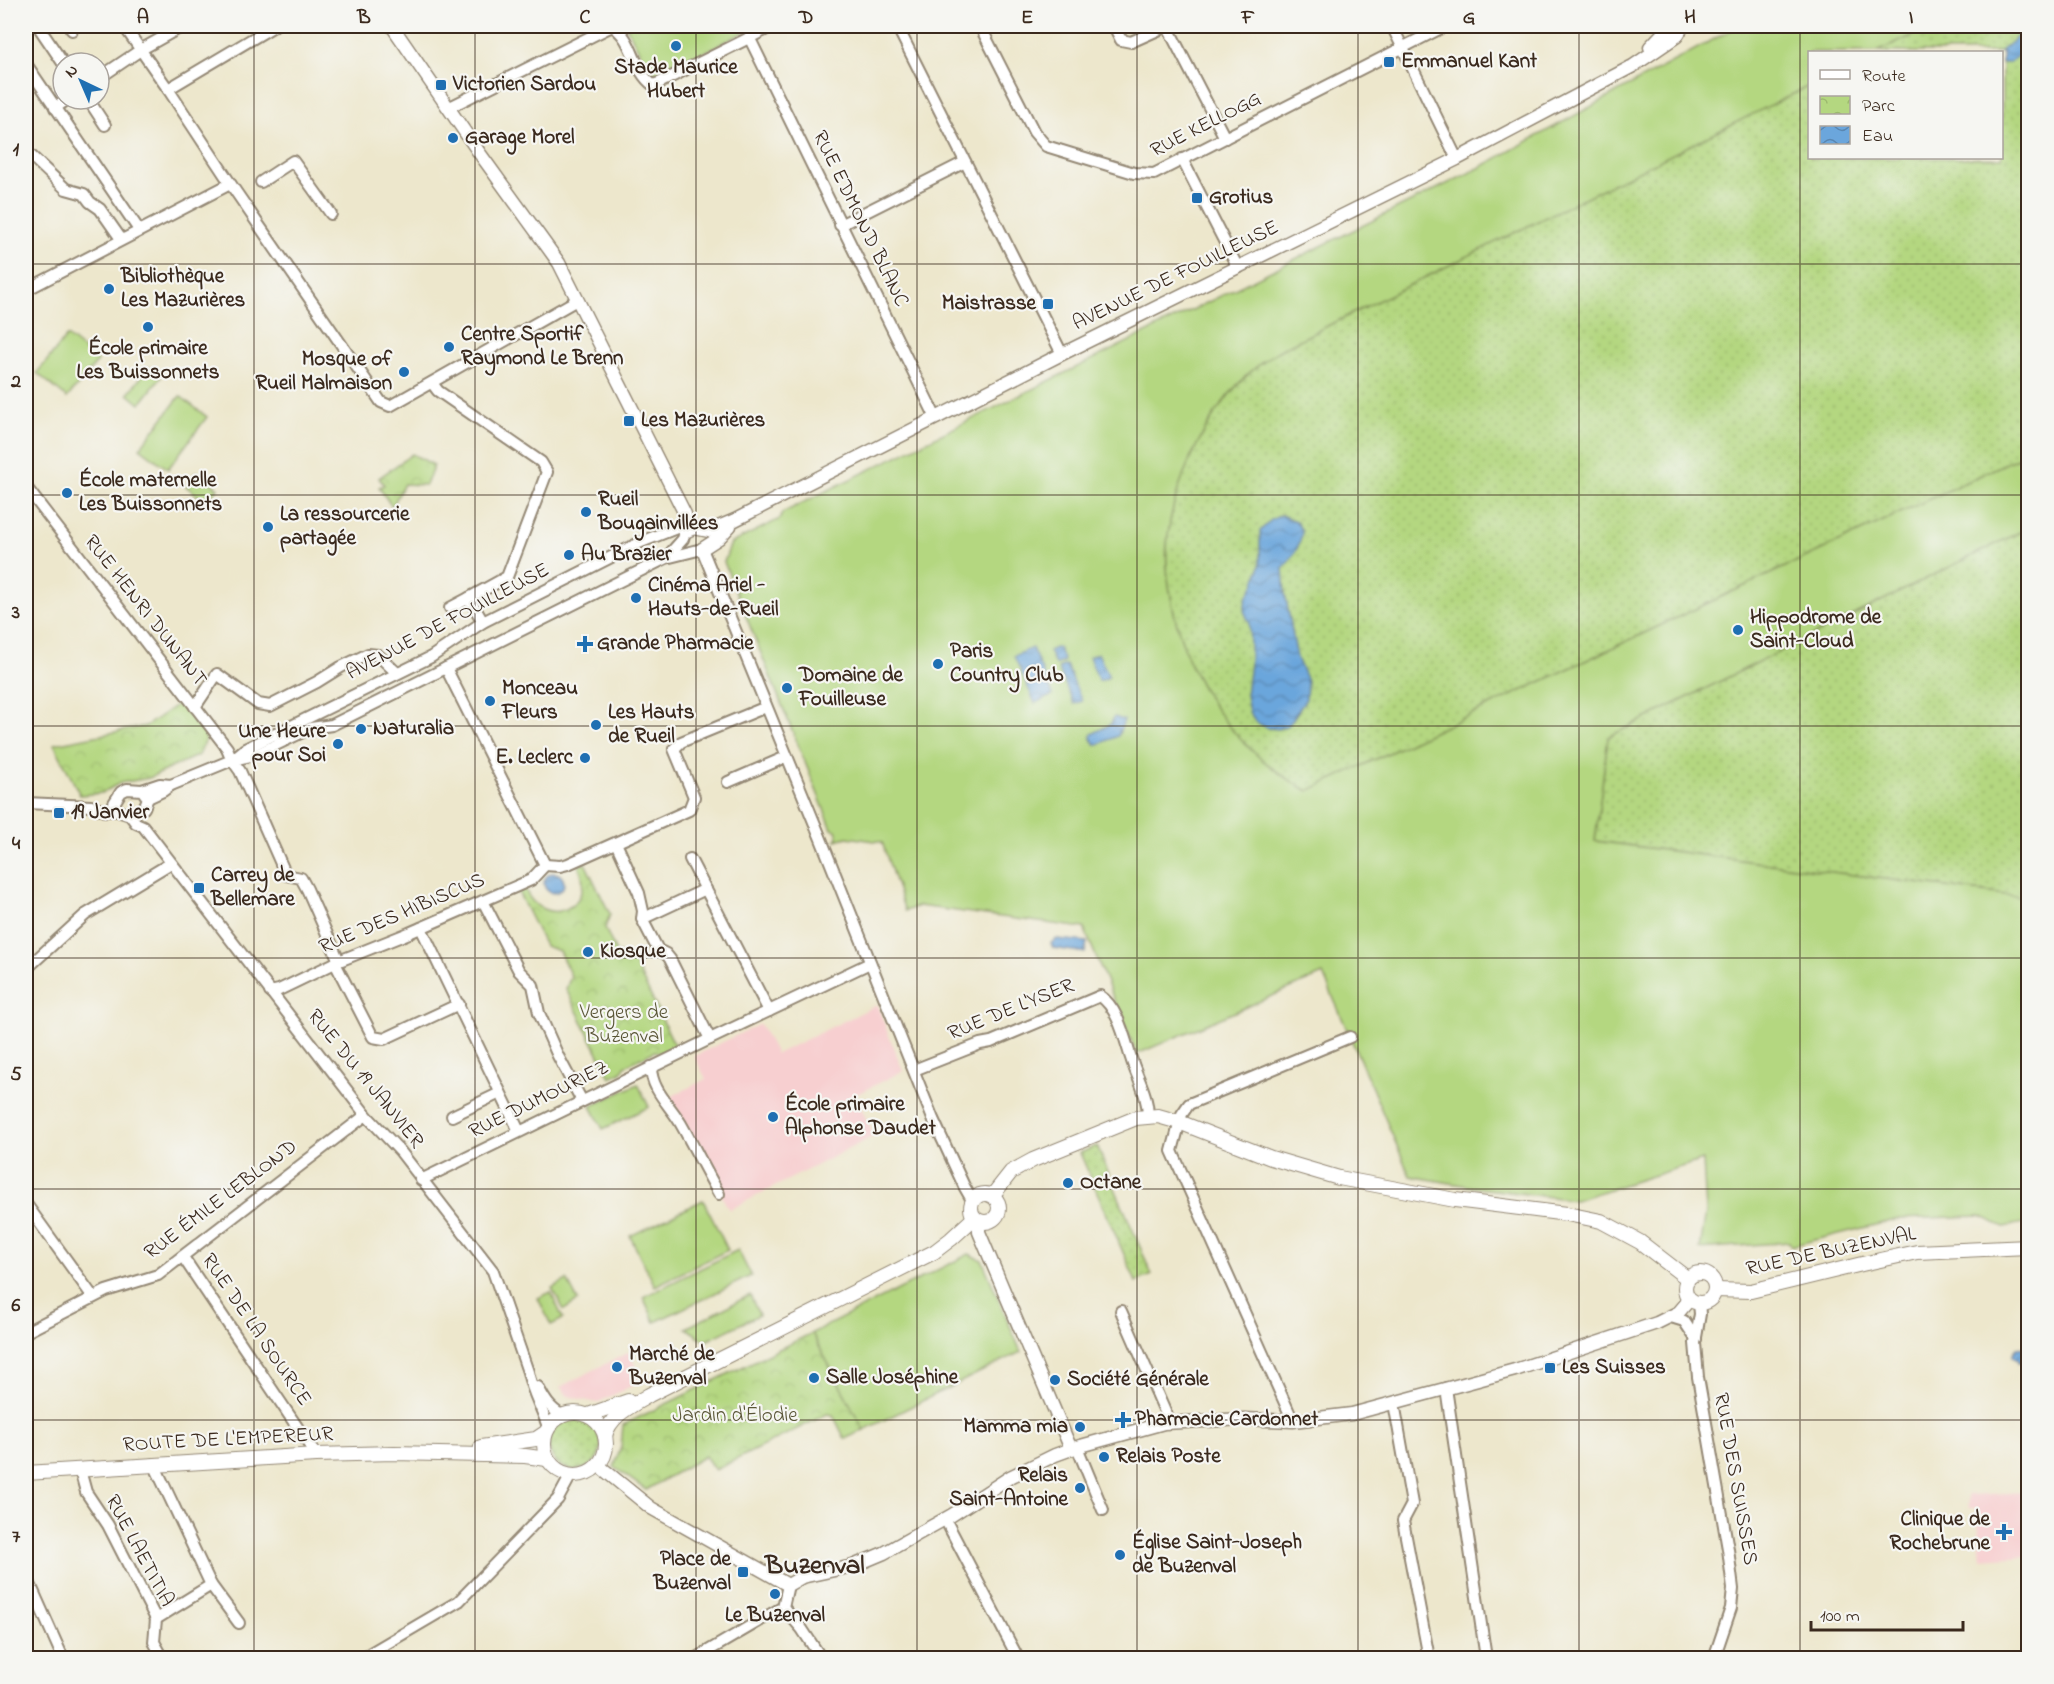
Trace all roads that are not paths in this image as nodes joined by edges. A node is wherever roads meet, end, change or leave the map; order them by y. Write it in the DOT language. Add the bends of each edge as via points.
graph roads {
  1 [pos="38,26"];
  2 [pos="124,26"];
  3 [pos="183,26"];
  4 [pos="274,26"];
  5 [pos="392,26"];
  6 [pos="773,26"];
  7 [pos="897,26"];
  8 [pos="980,26"];
  9 [pos="1114,26"];
  10 [pos="1167,26"];
  11 [pos="1392,26"];
  12 [pos="1445,26"];
  13 [pos="1670,26"];
  14 [pos="1683,26"];
  15 [pos="749,37"];
  16 [pos="1402,48"];
  17 [pos="142,50"];
  18 [pos="55,51"];
  19 [pos="26,64"];
  20 [pos="1633,66"];
  21 [pos="111,70"];
  22 [pos="168,89"];
  23 [pos="51,102"];
  24 [pos="448,108"];
  25 [pos="57,111"];
  26 [pos="96,111"];
  27 [pos="105,125"];
  28 [pos="1225,138"];
  29 [pos="26,151"];
  30 [pos="1182,159"];
  31 [pos="1457,159"];
  32 [pos="965,162"];
  33 [pos="261,182"];
  34 [pos="230,184"];
  35 [pos="331,214"];
  36 [pos="840,225"];
  37 [pos="140,230"];
  38 [pos="121,239"];
  39 [pos="1238,268"];
  40 [pos="26,290"];
  41 [pos="577,300"];
  42 [pos="1062,354"];
  43 [pos="432,383"];
  44 [pos="936,418"];
  45 [pos="26,488"];
  46 [pos="735,520"];
  47 [pos="709,531"];
  48 [pos="685,532"];
  49 [pos="702,549"];
  50 [pos="666,558"];
  51 [pos="469,597"];
  52 [pos="450,608"];
  53 [pos="483,622"];
  54 [pos="446,668"];
  55 [pos="397,673"];
  56 [pos="195,707"];
  57 [pos="766,707"];
  58 [pos="786,757"];
  59 [pos="232,760"];
  60 [pos="728,782"];
  61 [pos="145,794"];
  62 [pos="26,803"];
  63 [pos="116,805"];
  64 [pos="135,814"];
  65 [pos="616,843"];
  66 [pos="690,859"];
  67 [pos="171,863"];
  68 [pos="545,865"];
  69 [pos="706,889"];
  70 [pos="483,901"];
  71 [pos="642,919"];
  72 [pos="421,928"];
  73 [pos="337,962"];
  74 [pos="870,963"];
  75 [pos="26,969"];
  76 [pos="270,992"];
  77 [pos="459,1004"];
  78 [pos="769,1011"];
  79 [pos="1350,1036"];
  80 [pos="710,1039"];
  81 [pos="651,1067"];
  82 [pos="914,1070"];
  83 [pos="500,1093"];
  84 [pos="582,1101"];
  85 [pos="366,1115"];
  86 [pos="453,1116"];
  87 [pos="1148,1116"];
  88 [pos="1179,1122"];
  89 [pos="519,1131"];
  90 [pos="421,1180"];
  91 [pos="719,1194"];
  92 [pos="992,1196"];
  93 [pos="972,1200"];
  94 [pos="26,1204"];
  95 [pos="976,1220"];
  96 [pos="2028,1247"];
  97 [pos="183,1257"];
  98 [pos="1688,1279"];
  99 [pos="1714,1290"];
  100 [pos="93,1298"];
  101 [pos="1694,1301"];
  102 [pos="1121,1311"];
  103 [pos="1671,1317"];
  104 [pos="26,1332"];
  105 [pos="1696,1339"];
  106 [pos="528,1372"];
  107 [pos="1446,1388"];
  108 [pos="649,1395"];
  109 [pos="1395,1403"];
  110 [pos="562,1415"];
  111 [pos="588,1415"];
  112 [pos="1293,1421"];
  113 [pos="1170,1423"];
  114 [pos="547,1430"];
  115 [pos="605,1436"];
  116 [pos="1074,1448"];
  117 [pos="434,1453"];
  118 [pos="316,1455"];
  119 [pos="547,1459"];
  120 [pos="154,1464"];
  121 [pos="598,1465"];
  122 [pos="80,1470"];
  123 [pos="26,1473"];
  124 [pos="571,1475"];
  125 [pos="1103,1510"];
  126 [pos="945,1519"];
  127 [pos="26,1575"];
  128 [pos="212,1585"];
  129 [pos="788,1585"];
  130 [pos="783,1607"];
  131 [pos="156,1620"];
  132 [pos="239,1623"];
  133 [pos="157,1656"];
  134 [pos="63,1659"];
  135 [pos="362,1659"];
  136 [pos="696,1659"];
  137 [pos="821,1659"];
  138 [pos="1018,1659"];
  139 [pos="1430,1659"];
  140 [pos="1486,1659"];
  141 [pos="1714,1659"];
  1 -- 18 [label="street"];
  2 -- 17 [label="street"];
  3 -- 17 [label="street"];
  4 -- 22 [label="street"];
  5 -- 24 [label="street"];
  6 -- 15 [label="street"];
  7 -- 32 [label="street"];
  8 -- 30 [label="street, RUE KELLOGG" via="1034,132 1046,146 1143,174 1154,174"];
  9 -- 10 [label="street" via="1121,40 1131,42"];
  10 -- 28 [label="street"];
  11 -- 16 [label="street"];
  12 -- 16 [label="street, RUE KELLOGG"];
  13 -- 20 [label="street, AVENUE DE FOUILLEUSE"];
  14 -- 20 [label="street, AVENUE DE FOUILLEUSE" via="1677,36"];
  15 -- 24 [label="street" via="653,85 645,79 622,31 612,26"];
  15 -- 36 [label="street, RUE EDMOND BLANC"];
  16 -- 28 [label="street, RUE KELLOGG"];
  16 -- 31 [label="street"];
  17 -- 21 [label="street"];
  17 -- 22 [label="street"];
  19 -- 23 [label="street"];
  20 -- 31 [label="street, AVENUE DE FOUILLEUSE"];
  22 -- 34 [label="street"];
  24 -- 41 [label="street" via="551,252"];
  25 -- 37 [label="street"];
  26 -- 27 [label="street"];
  28 -- 30 [label="street, RUE KELLOGG"];
  29 -- 38 [label="street" via="66,189 84,194"];
  30 -- 39 [label="street"];
  31 -- 39 [label="street, AVENUE DE FOUILLEUSE"];
  32 -- 36 [label="street"];
  32 -- 42 [label="street"];
  33 -- 35 [label="street" via="294,161"];
  34 -- 37 [label="street"];
  34 -- 43 [label="street" via="381,402 390,406"];
  36 -- 44 [label="street, RUE EDMOND BLANC"];
  37 -- 38 [label="street"];
  38 -- 40 [label="street"];
  39 -- 42 [label="street, AVENUE DE FOUILLEUSE"];
  41 -- 43 [label="street"];
  41 -- 48 [label="street" via="685,514"];
  42 -- 44 [label="street, AVENUE DE FOUILLEUSE"];
  43 -- 51 [label="street" via="541,462 547,472 507,577"];
  44 -- 46 [label="street, AVENUE DE FOUILLEUSE"];
  45 -- 56 [label="street, RUE HENRI DUNANT"];
  46 -- 47 [label="street, AVENUE DE FOUILLEUSE"];
  46 -- 49 [label="street, AVENUE DE FOUILLEUSE"];
  47 -- 48 [label="street, AVENUE DE FOUILLEUSE" via="694,528"];
  47 -- 49 [label="street"];
  48 -- 49 [label="street"];
  48 -- 50 [label="street, AVENUE DE FOUILLEUSE"];
  48 -- 53 [label="street, AVENUE DE FOUILLEUSE" via="679,527 641,543"];
  49 -- 50 [label="street, AVENUE DE FOUILLEUSE"];
  49 -- 57 [label="street"];
  50 -- 54 [label="street, AVENUE DE FOUILLEUSE"];
  51 -- 52 [label="street"];
  51 -- 53 [label="street"];
  53 -- 55 [label="street, AVENUE DE FOUILLEUSE" via="431,657"];
  54 -- 59 [label="street, AVENUE DE FOUILLEUSE" via="332,725 311,728 255,755"];
  54 -- 68 [label="street"];
  55 -- 56 [label="street" via="378,655 368,654 270,706 258,704 217,674"];
  55 -- 59 [label="street, AVENUE DE FOUILLEUSE" via="244,749"];
  56 -- 59 [label="street, RUE HENRI DUNANT"];
  57 -- 58 [label="street"];
  57 -- 65 [label="street" via="681,742 674,749 694,797 689,810"];
  58 -- 60 [label="street"];
  58 -- 74 [label="street"];
  59 -- 61 [label="street, AVENUE DE FOUILLEUSE" via="171,785 160,784"];
  59 -- 73 [label="street, RUE HENRI DUNANT" via="286,875 301,878 304,883"];
  61 -- 63 [label="street, AVENUE DE FOUILLEUSE" via="127,789 121,792"];
  61 -- 64 [label="street" via="147,804"];
  62 -- 63 [label="street" via="91,806 104,811"];
  63 -- 64 [label="street"];
  64 -- 67 [label="street, RUE DU 19 JANVIER" via="136,823 143,826"];
  65 -- 68 [label="street" via="568,864"];
  65 -- 71 [label="street" via="639,893"];
  66 -- 69 [label="street"];
  67 -- 75 [label="street" via="85,915"];
  67 -- 76 [label="street, RUE DU 19 JANVIER"];
  68 -- 70 [label="street, RUE DES HIBISCUS" via="531,880"];
  69 -- 71 [label="street"];
  69 -- 78 [label="street"];
  70 -- 72 [label="street, RUE DES HIBISCUS"];
  70 -- 84 [label="street" via="519,971 533,985 539,1013"];
  71 -- 80 [label="street" via="658,950 670,960"];
  72 -- 73 [label="street, RUE DES HIBISCUS"];
  72 -- 77 [label="street"];
  73 -- 76 [label="street, RUE DES HIBISCUS"];
  73 -- 77 [label="street" via="373,1037 384,1039"];
  74 -- 78 [label="street, RUE DUMOURIEZ"];
  74 -- 82 [label="street"];
  76 -- 85 [label="street, RUE DU 19 JANVIER"];
  77 -- 83 [label="street"];
  78 -- 80 [label="street, RUE DUMOURIEZ"];
  79 -- 88 [label="street" via="1189,1104"];
  80 -- 81 [label="street, RUE DUMOURIEZ"];
  81 -- 84 [label="street, RUE DUMOURIEZ"];
  81 -- 91 [label="street" via="665,1103"];
  82 -- 87 [label="street, RUE DE L'YSER" via="1101,996 1110,1004 1128,1043 1146,1095"];
  82 -- 93 [label="street"];
  83 -- 86 [label="street"];
  83 -- 89 [label="street"];
  84 -- 89 [label="street, RUE DUMOURIEZ"];
  85 -- 90 [label="street, RUE DU 19 JANVIER"];
  85 -- 97 [label="street, RUE ÉMILE LEBLOND"];
  87 -- 88 [label="main road"];
  87 -- 92 [label="main road" via="1023,1165 1008,1174"];
  88 -- 98 [label="main road" via="1271,1158 1339,1178 1601,1221 1640,1242"];
  88 -- 112 [label="street" via="1172,1151"];
  89 -- 90 [label="street, RUE DUMOURIEZ"];
  90 -- 106 [label="street, RUE DU 19 JANVIER" via="493,1271"];
  92 -- 93 [label="main road" via="981,1194"];
  92 -- 95 [label="main road" via="998,1204 998,1214 990,1222"];
  93 -- 95 [label="main road" via="970,1206"];
  94 -- 100 [label="street"];
  95 -- 108 [label="main road" via="934,1252"];
  95 -- 116 [label="street"];
  96 -- 99 [label="main road, RUE DE BUZENVAL" via="1917,1252 1751,1292"];
  97 -- 100 [label="street, RUE ÉMILE LEBLOND" via="158,1275"];
  97 -- 118 [label="street, RUE DE LA SOURCE"];
  98 -- 99 [label="main road" via="1696,1274 1706,1275"];
  98 -- 101 [label="main road" via="1685,1289"];
  99 -- 101 [label="main road" via="1708,1300"];
  100 -- 104 [label="street, RUE ÉMILE LEBLOND"];
  101 -- 103 [label="street"];
  101 -- 105 [label="street, RUE DES SUISSES" via="1700,1314"];
  102 -- 113 [label="street"];
  103 -- 105 [label="street" via="1684,1321"];
  103 -- 107 [label="street" via="1525,1367"];
  105 -- 141 [label="street, RUE DES SUISSES" via="1698,1377 1733,1589 1731,1608"];
  106 -- 110 [label="street, RUE DU 19 JANVIER" via="545,1400"];
  106 -- 114 [label="street, RUE DU 19 JANVIER" via="531,1388 546,1417"];
  107 -- 109 [label="street"];
  107 -- 140 [label="street"];
  108 -- 111 [label="main road"];
  108 -- 115 [label="main road" via="614,1418"];
  109 -- 112 [label="street" via="1352,1414"];
  109 -- 139 [label="street" via="1412,1504 1404,1521"];
  110 -- 111 [label="main road"];
  110 -- 114 [label="main road"];
  111 -- 115 [label="main road"];
  112 -- 113 [label="street"];
  113 -- 116 [label="street"];
  114 -- 117 [label="main road, ROUTE DE L'EMPEREUR" via="524,1442"];
  114 -- 119 [label="main road" via="543,1447"];
  115 -- 121 [label="main road" via="605,1452"];
  116 -- 125 [label="street"];
  116 -- 126 [label="street" via="1010,1477"];
  117 -- 118 [label="main road, ROUTE DE L'EMPEREUR"];
  117 -- 119 [label="main road, ROUTE DE L'EMPEREUR"];
  118 -- 120 [label="main road, ROUTE DE L'EMPEREUR"];
  119 -- 124 [label="main road" via="557,1470"];
  120 -- 122 [label="main road, ROUTE DE L'EMPEREUR"];
  120 -- 128 [label="street"];
  121 -- 124 [label="main road" via="586,1473"];
  121 -- 129 [label="street" via="651,1508"];
  122 -- 123 [label="main road, ROUTE DE L'EMPEREUR"];
  122 -- 131 [label="street, RUE LAETITIA" via="86,1492 108,1525"];
  124 -- 135 [label="street" via="558,1499 459,1602"];
  126 -- 129 [label="street" via="852,1566 802,1577"];
  126 -- 138 [label="street"];
  127 -- 134 [label="street"];
  128 -- 131 [label="street"];
  128 -- 132 [label="street"];
  129 -- 130 [label="street"];
  130 -- 136 [label="street"];
  130 -- 137 [label="street"];
  131 -- 133 [label="street, RUE LAETITIA"];
}
